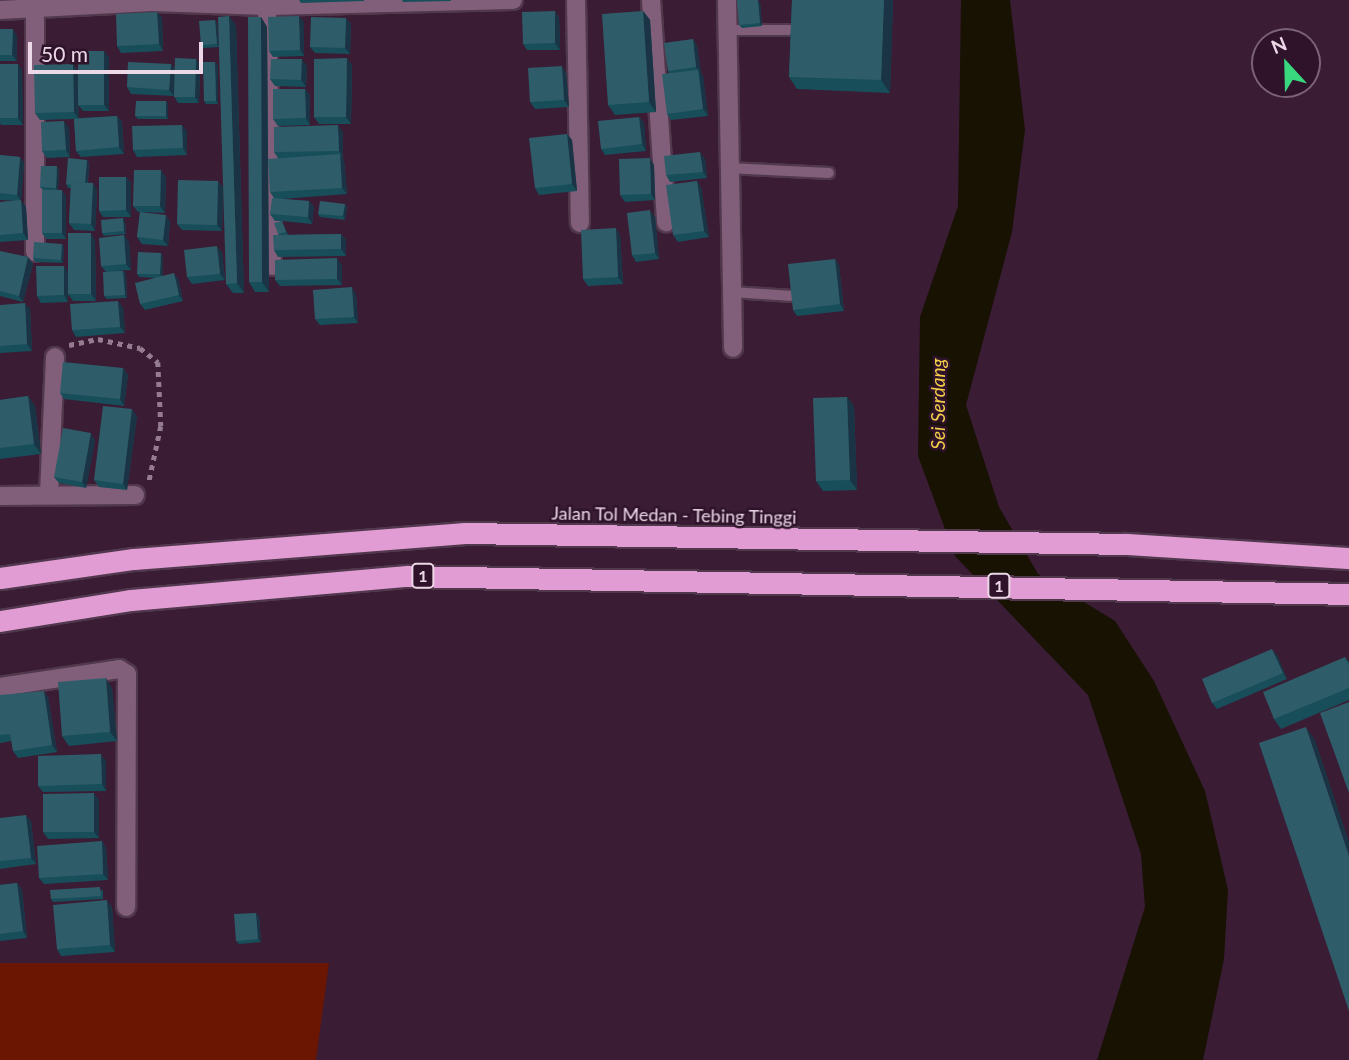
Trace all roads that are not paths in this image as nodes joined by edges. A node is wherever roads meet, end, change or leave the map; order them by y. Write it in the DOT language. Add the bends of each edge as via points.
graph roads {
  1 [pos="513,0"];
  2 [pos="576,0"];
  3 [pos="651,0"];
  4 [pos="727,0"];
  5 [pos="152,1"];
  6 [pos="471,2"];
  7 [pos="35,4"];
  8 [pos="255,4"];
  9 [pos="0,10"];
  10 [pos="730,30"];
  11 [pos="789,30"];
  12 [pos="728,168"];
  13 [pos="829,173"];
  14 [pos="666,222"];
  15 [pos="580,223"];
  16 [pos="35,252"];
  17 [pos="272,266"];
  18 [pos="733,292"];
  19 [pos="791,296"];
  20 [pos="733,348"];
  21 [pos="55,358"];
  22 [pos="49,495"];
  23 [pos="135,495"];
  24 [pos="0,496"];
  25 [pos="1349,558"];
  26 [pos="0,578"];
  27 [pos="1349,594"];
  28 [pos="0,621"];
  29 [pos="0,687"];
  30 [pos="126,908"];
  1 -- 6 [label="street"];
  2 -- 15 [label="street"];
  3 -- 14 [label="street"];
  4 -- 10 [label="street"];
  5 -- 7 [label="street"];
  5 -- 8 [label="street"];
  6 -- 8 [label="street"];
  7 -- 9 [label="street"];
  7 -- 16 [label="street"];
  8 -- 17 [label="street"];
  10 -- 11 [label="lane"];
  10 -- 12 [label="street"];
  12 -- 13 [label="lane"];
  12 -- 18 [label="street"];
  18 -- 19 [label="lane"];
  18 -- 20 [label="street"];
  21 -- 22 [label="street"];
  22 -- 23 [label="street"];
  22 -- 24 [label="street"];
  25 -- 26 [label="highway, Jalan Tol Medan - Tebing Tinggi" via="1126,544 465,533 134,559"];
  27 -- 28 [label="highway, 1" via="407,576 131,600"];
  29 -- 30 [label="street" via="119,669 127,674"];
}
